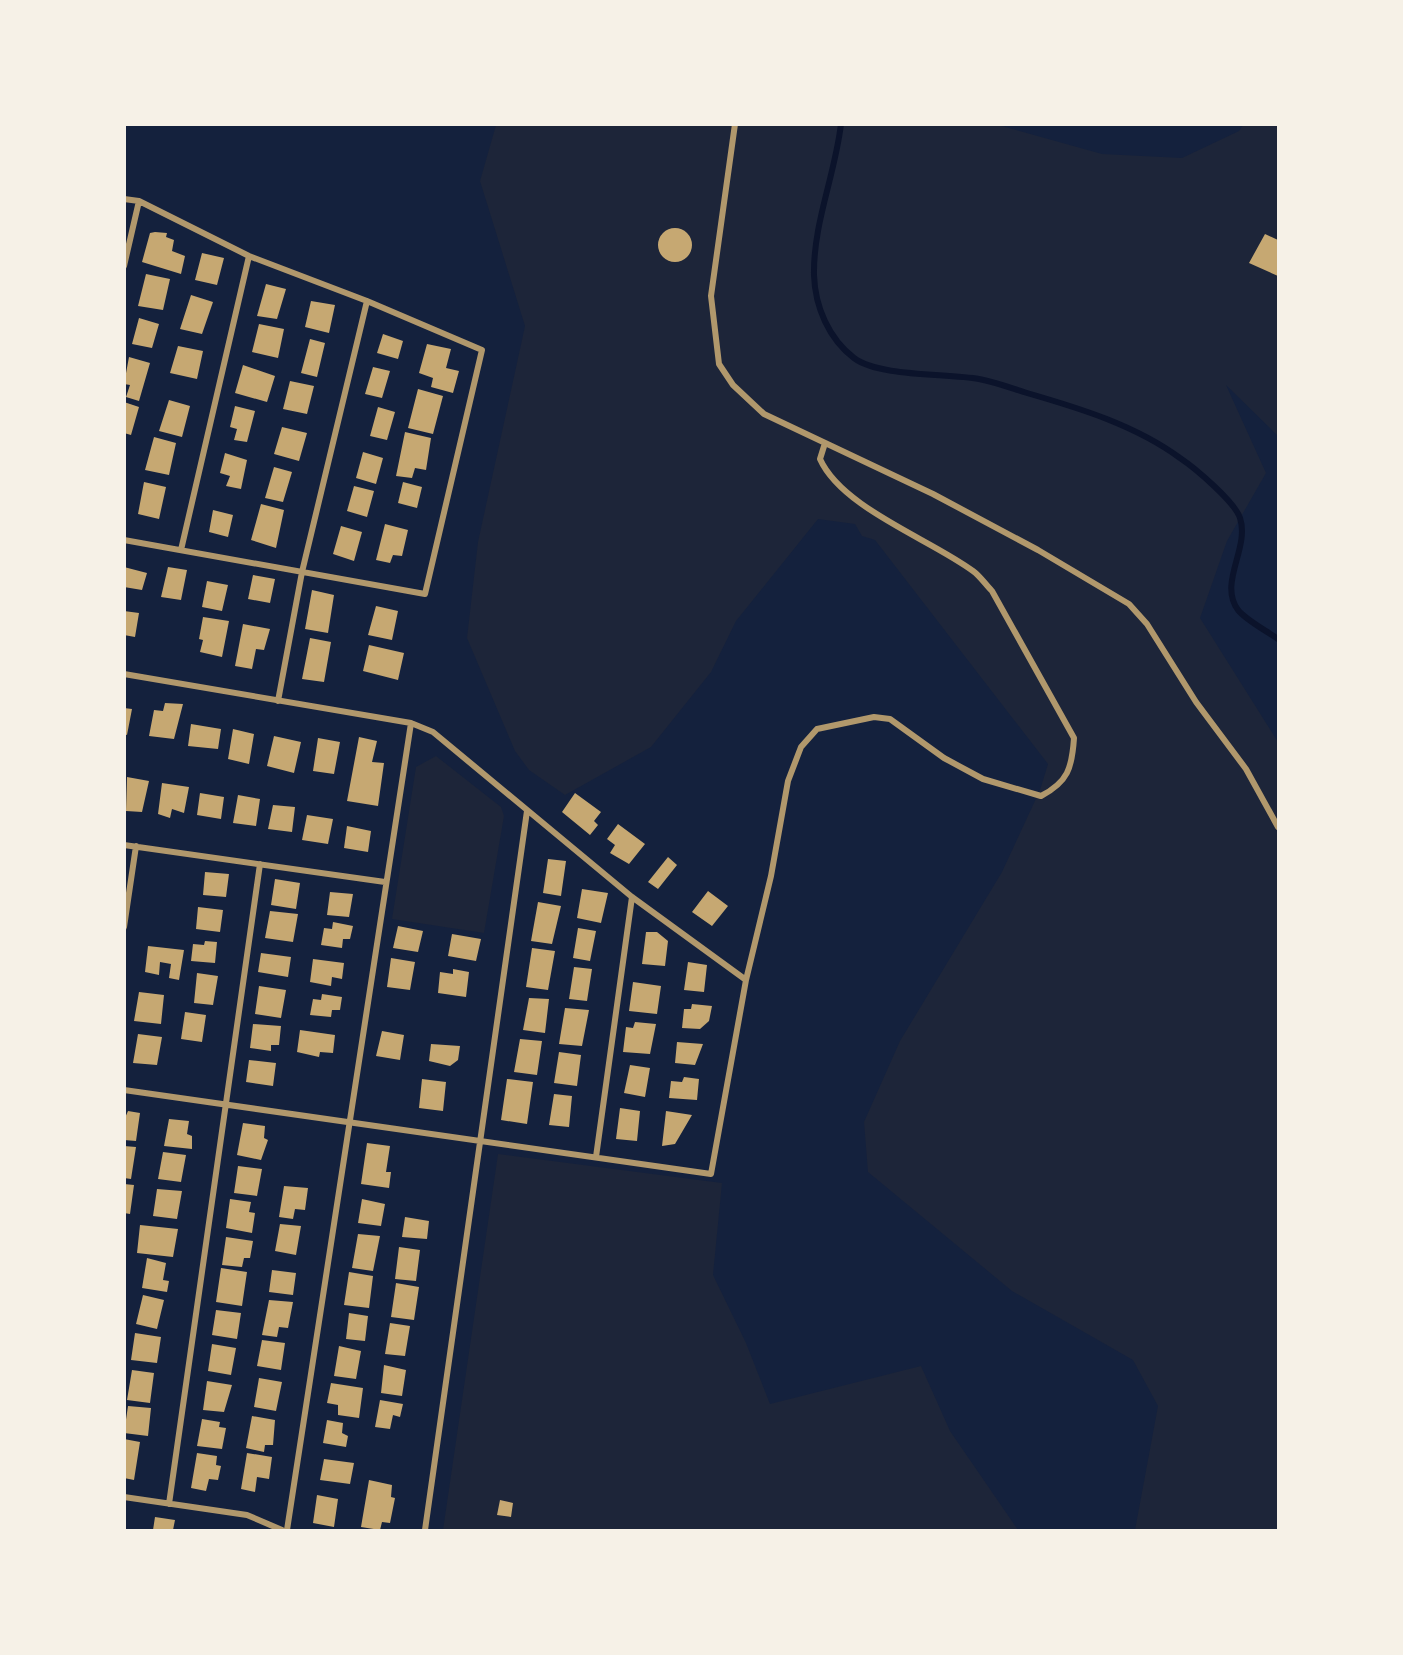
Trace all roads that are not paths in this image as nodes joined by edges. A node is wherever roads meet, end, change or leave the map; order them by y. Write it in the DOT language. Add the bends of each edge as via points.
graph roads {
  1 [pos="735,124"];
  2 [pos="124,199"];
  3 [pos="139,201"];
  4 [pos="249,256"];
  5 [pos="124,266"];
  6 [pos="367,301"];
  7 [pos="825,443"];
  8 [pos="124,540"];
  9 [pos="181,550"];
  10 [pos="302,572"];
  11 [pos="124,674"];
  12 [pos="278,701"];
  13 [pos="411,723"];
  14 [pos="527,811"];
  15 [pos="1278,827"];
  16 [pos="124,845"];
  17 [pos="136,846"];
  18 [pos="260,864"];
  19 [pos="385,882"];
  20 [pos="632,897"];
  21 [pos="124,927"];
  22 [pos="746,980"];
  23 [pos="124,1090"];
  24 [pos="226,1104"];
  25 [pos="349,1121"];
  26 [pos="481,1139"];
  27 [pos="596,1157"];
  28 [pos="124,1497"];
  29 [pos="169,1504"];
  30 [pos="282,1530"];
  31 [pos="288,1530"];
  32 [pos="425,1530"];
  1 -- 7 [label="street" via="711,296 719,364 733,385 764,414"];
  2 -- 3 [label="street"];
  3 -- 4 [label="street"];
  3 -- 5 [label="street"];
  4 -- 6 [label="street"];
  4 -- 9 [label="street"];
  6 -- 10 [label="street"];
  6 -- 10 [label="street" via="482,350 424,594"];
  7 -- 15 [label="street" via="943,499 1129,604 1147,624 1196,702 1246,769"];
  7 -- 22 [label="street" via="820,459 827,473 851,496 974,572 992,591 1074,738 1073,756 1066,779 1041,796 982,779 944,758 890,719 858,719 817,729 801,747 789,781"];
  8 -- 9 [label="street"];
  9 -- 10 [label="street"];
  10 -- 12 [label="street"];
  11 -- 12 [label="street"];
  12 -- 13 [label="street"];
  13 -- 14 [label="street" via="433,732"];
  13 -- 19 [label="street"];
  14 -- 20 [label="street"];
  14 -- 26 [label="street"];
  16 -- 17 [label="street"];
  17 -- 18 [label="street"];
  17 -- 21 [label="street"];
  18 -- 19 [label="street"];
  18 -- 24 [label="street"];
  19 -- 25 [label="street"];
  20 -- 22 [label="street"];
  20 -- 27 [label="street"];
  22 -- 27 [label="street" via="711,1174"];
  23 -- 24 [label="street"];
  24 -- 25 [label="street"];
  24 -- 29 [label="street"];
  25 -- 26 [label="street"];
  25 -- 31 [label="street"];
  26 -- 27 [label="street"];
  26 -- 32 [label="street"];
  28 -- 29 [label="street"];
  29 -- 30 [label="street" via="247,1515"];
}
